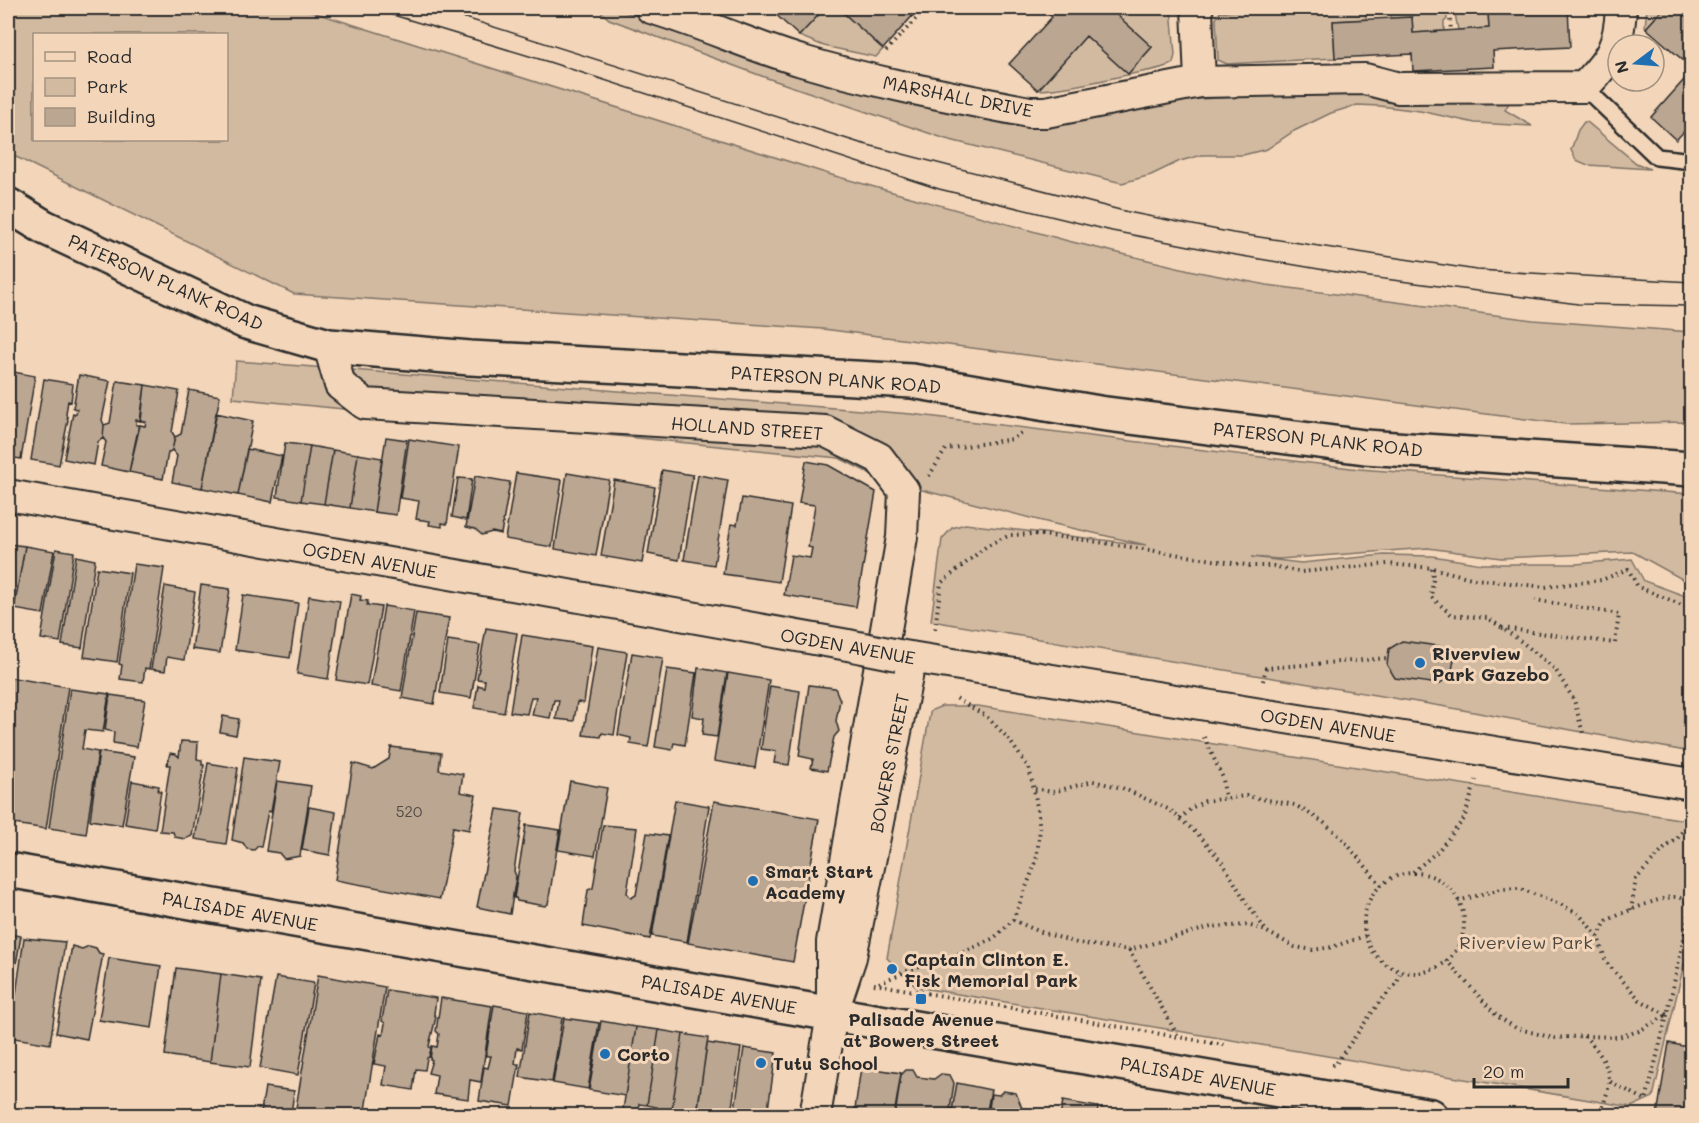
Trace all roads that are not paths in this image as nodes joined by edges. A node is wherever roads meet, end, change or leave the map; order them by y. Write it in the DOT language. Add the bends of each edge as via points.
graph roads {
  1 [pos="651,8"];
  2 [pos="1197,8"];
  3 [pos="1621,8"];
  4 [pos="1200,82"];
  5 [pos="1584,87"];
  6 [pos="1692,161"];
  7 [pos="8,205"];
  8 [pos="329,346"];
  9 [pos="1692,469"];
  10 [pos="8,495"];
  11 [pos="904,656"];
  12 [pos="1692,784"];
  13 [pos="8,870"];
  14 [pos="832,1014"];
  15 [pos="815,1116"];
  16 [pos="1431,1116"];
  1 -- 4 [label="street, MARSHALL DRIVE" via="800,61 1029,112"];
  2 -- 4 [label="street"];
  3 -- 5 [label="street" via="1619,34 1610,55"];
  4 -- 5 [label="street, MARSHALL DRIVE" via="1365,80 1399,88"];
  5 -- 6 [label="lane" via="1657,157"];
  7 -- 8 [label="main road, PATERSON PLANK ROAD" via="44,227 246,322"];
  8 -- 9 [label="main road, PATERSON PLANK ROAD" via="470,358 912,381 1099,413 1365,447"];
  8 -- 14 [label="street, HOLLAND STREET" via="340,385 365,404 825,431 879,458 903,491 902,537 832,942"];
  10 -- 11 [label="street, OGDEN AVENUE, bridge"];
  11 -- 12 [label="street, OGDEN AVENUE"];
  11 -- 14 [label="street, BOWERS STREET" via="851,957"];
  13 -- 14 [label="main road, PALISADE AVENUE"];
  14 -- 15 [label="street, BOWERS STREET"];
  14 -- 16 [label="main road, PALISADE AVENUE"];
}
